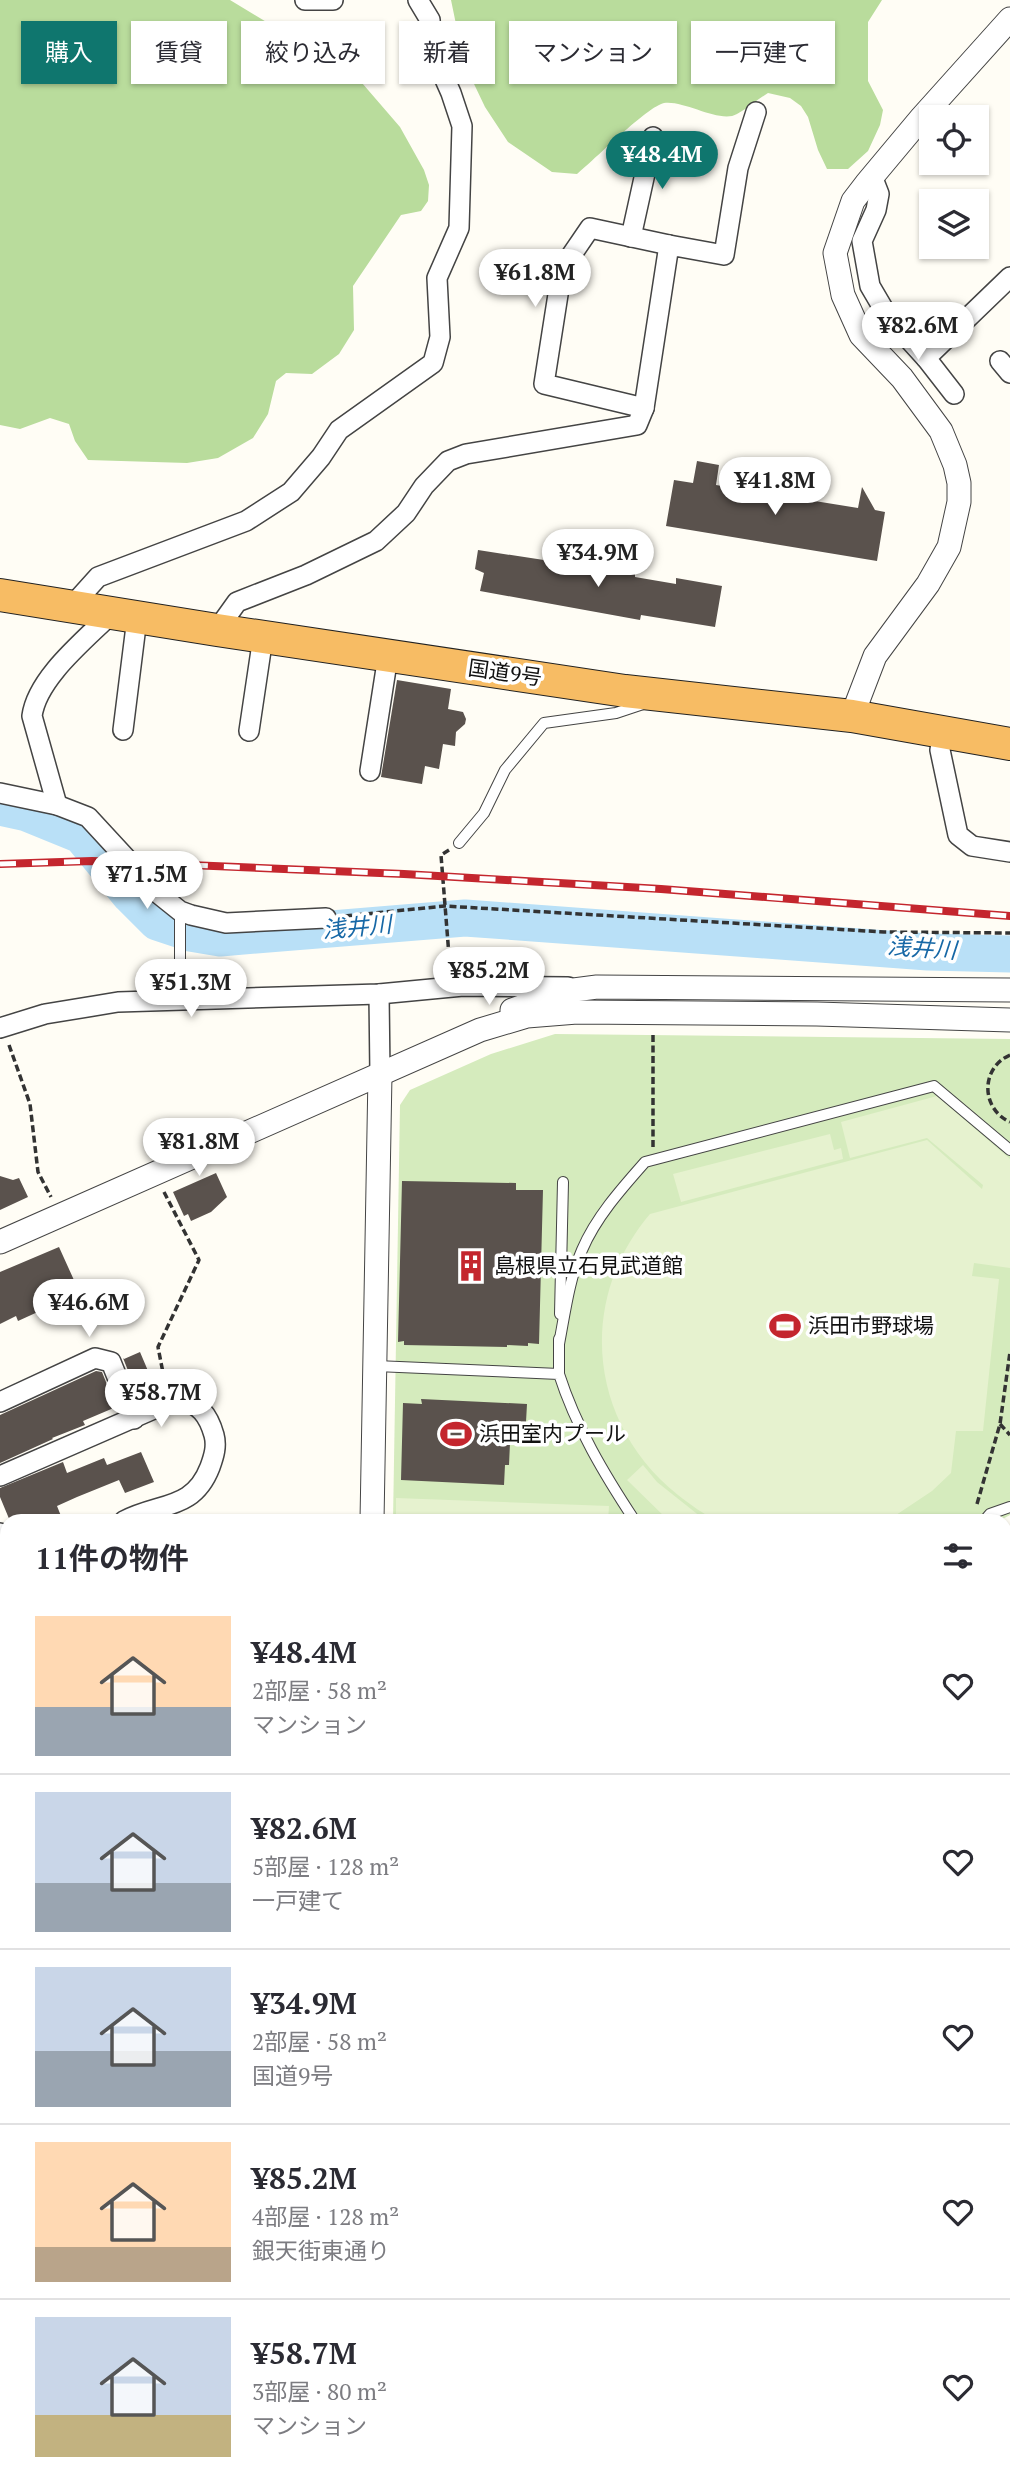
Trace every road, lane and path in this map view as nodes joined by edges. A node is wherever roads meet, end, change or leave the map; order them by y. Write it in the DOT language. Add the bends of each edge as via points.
graph roads {
  1 [pos="305,0"];
  2 [pos="333,0"];
  3 [pos="418,0"];
  4 [pos="1010,19"];
  5 [pos="757,111"];
  6 [pos="653,137"];
  7 [pos="872,176"];
  8 [pos="631,237"];
  9 [pos="669,245"];
  10 [pos="1010,277"];
  11 [pos="926,358"];
  12 [pos="954,394"];
  13 [pos="644,408"];
  14 [pos="0,595"];
  15 [pos="71,607"];
  16 [pos="124,616"];
  17 [pos="217,631"];
  18 [pos="263,637"];
  19 [pos="388,656"];
  20 [pos="666,695"];
  21 [pos="852,716"];
  22 [pos="122,730"];
  23 [pos="249,731"];
  24 [pos="943,732"];
  25 [pos="1010,744"];
  26 [pos="370,771"];
  27 [pos="0,793"];
  28 [pos="57,805"];
  29 [pos="459,843"];
  30 [pos="1010,852"];
  31 [pos="445,909"];
  32 [pos="179,914"];
  33 [pos="326,918"];
  34 [pos="1010,933"];
  35 [pos="452,987"];
  36 [pos="597,987"];
  37 [pos="1010,990"];
  38 [pos="379,994"];
  39 [pos="180,999"];
  40 [pos="1010,1020"];
  41 [pos="653,1026"];
  42 [pos="1,1028"];
  43 [pos="480,1030"];
  44 [pos="1010,1055"];
  45 [pos="380,1074"];
  46 [pos="1010,1122"];
  47 [pos="1010,1150"];
  48 [pos="653,1160"];
  49 [pos="563,1182"];
  50 [pos="163,1190"];
  51 [pos="51,1197"];
  52 [pos="0,1242"];
  53 [pos="559,1345"];
  54 [pos="1010,1352"];
  55 [pos="375,1366"];
  56 [pos="559,1374"];
  57 [pos="0,1402"];
  58 [pos="169,1403"];
  59 [pos="134,1419"];
  60 [pos="1000,1424"];
  61 [pos="1010,1435"];
  62 [pos="0,1476"];
  63 [pos="1010,1507"];
  64 [pos="138,1514"];
  65 [pos="372,1514"];
  66 [pos="631,1514"];
  67 [pos="974,1514"];
  68 [pos="990,1514"];
  1 -- 2 [label="street"];
  3 -- 15 [label="street" via="430,20 432,50 462,126 459,228 437,278 440,337 433,363 339,430 291,492 246,522 98,577"];
  4 -- 7 [label="street"];
  5 -- 9 [label="street" via="738,168 724,255"];
  6 -- 8 [label="street"];
  7 -- 11 [label="street" via="879,194 862,241 870,286 887,315"];
  7 -- 21 [label="street" via="853,201 840,235 835,253 838,277 861,335 902,377 942,431 955,465 959,502 949,547 875,656"];
  8 -- 9 [label="street"];
  8 -- 13 [label="street" via="590,228 562,269 544,384"];
  9 -- 13 [label="street"];
  10 -- 11 [label="street"];
  11 -- 12 [label="street"];
  13 -- 17 [label="street" via="637,425 466,454 448,461 406,513 376,541 237,601"];
  14 -- 15 [label="highway, 国道9号"];
  15 -- 16 [label="highway, 国道9号"];
  16 -- 17 [label="highway, 国道9号"];
  16 -- 22 [label="street"];
  16 -- 28 [label="street" via="50,678 34,706 32,716"];
  17 -- 18 [label="highway, 国道9号"];
  18 -- 19 [label="highway, 国道9号"];
  18 -- 23 [label="street"];
  19 -- 20 [label="highway, 国道9号"];
  19 -- 26 [label="street"];
  20 -- 21 [label="highway, 国道9号"];
  20 -- 29 [label="lane" via="616,713 544,723 505,770 484,813"];
  21 -- 24 [label="highway, 国道9号"];
  24 -- 25 [label="highway, 国道9号"];
  24 -- 30 [label="street" via="940,750 958,835 972,846"];
  27 -- 28 [label="street"];
  28 -- 32 [label="street" via="88,817"];
  29 -- 31 [label="path" via="441,855"];
  31 -- 33 [label="path"];
  31 -- 34 [label="path" via="884,932"];
  31 -- 35 [label="path"];
  32 -- 33 [label="street" via="226,923"];
  32 -- 39 [label="lane"];
  35 -- 36 [label="street"];
  35 -- 38 [label="street"];
  36 -- 37 [label="street"];
  36 -- 43 [label="street" via="537,1000"];
  38 -- 39 [label="street"];
  38 -- 45 [label="street"];
  39 -- 42 [label="street" via="81,1007"];
  40 -- 43 [label="street" via="577,1012 527,1016"];
  41 -- 48 [label="path"];
  42 -- 51 [label="path" via="30,1104 38,1172"];
  43 -- 45 [label="street"];
  44 -- 46 [label="path" via="996,1065 987,1087 994,1111"];
  45 -- 52 [label="street"];
  45 -- 55 [label="street"];
  47 -- 48 [label="lane" via="934,1086"];
  48 -- 53 [label="lane" via="645,1162 621,1189 582,1249"];
  49 -- 53 [label="lane"];
  50 -- 58 [label="path" via="200,1260 158,1348"];
  53 -- 56 [label="lane"];
  54 -- 60 [label="path"];
  55 -- 56 [label="lane"];
  55 -- 65 [label="street"];
  56 -- 66 [label="lane" via="582,1432"];
  57 -- 59 [label="street" via="95,1358 111,1362"];
  58 -- 59 [label="street"];
  58 -- 64 [label="street" via="179,1398 195,1403 205,1415 216,1443 213,1459 205,1481 192,1495"];
  59 -- 62 [label="street"];
  60 -- 61 [label="path"];
  60 -- 67 [label="path"];
  63 -- 68 [label="lane"];
}
